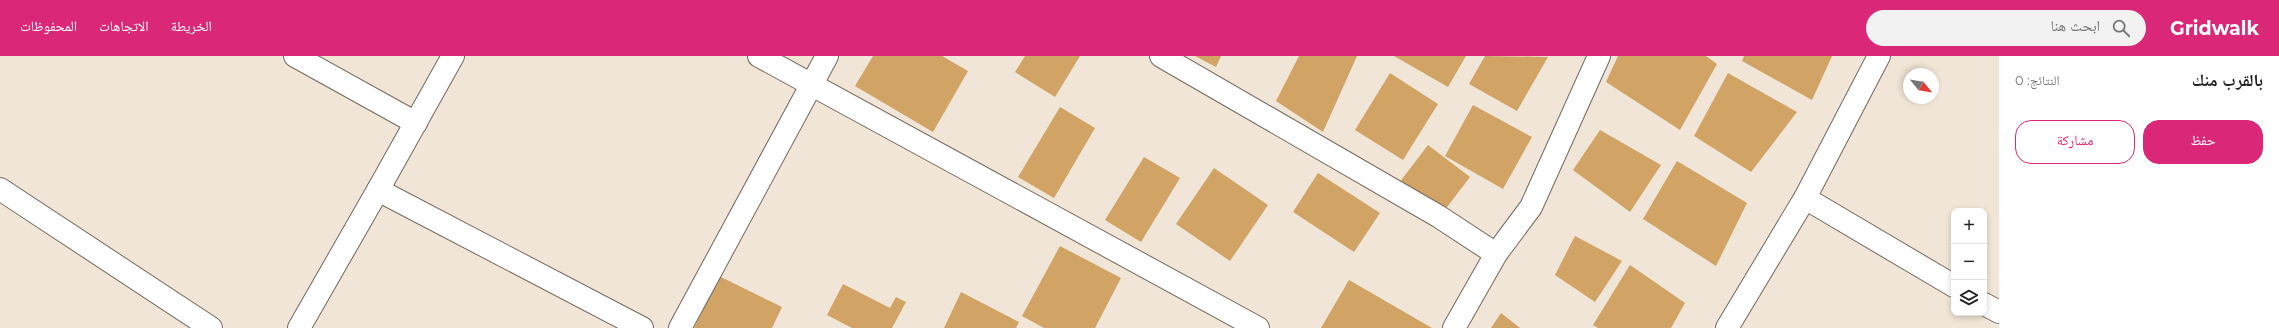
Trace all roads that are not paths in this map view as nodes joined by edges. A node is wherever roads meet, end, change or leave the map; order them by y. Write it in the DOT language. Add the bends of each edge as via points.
graph roads {
  1 [pos="295,56"];
  2 [pos="453,56"];
  3 [pos="759,56"];
  4 [pos="827,56"];
  5 [pos="1161,56"];
  6 [pos="1599,56"];
  7 [pos="1879,56"];
  8 [pos="811,85"];
  9 [pos="416,123"];
  10 [pos="0,189"];
  11 [pos="378,190"];
  12 [pos="1805,198"];
  13 [pos="1496,254"];
  14 [pos="1951,284"];
  15 [pos="1987,306"];
  16 [pos="1999,312"];
  17 [pos="1230,321"];
  18 [pos="211,328"];
  19 [pos="299,328"];
  20 [pos="642,328"];
  21 [pos="680,328"];
  22 [pos="1258,328"];
  23 [pos="1454,328"];
  24 [pos="1727,328"];
  1 -- 9 [label="street"];
  2 -- 9 [label="street"];
  3 -- 8 [label="street"];
  4 -- 8 [label="street"];
  5 -- 13 [label="street" via="1438,216"];
  6 -- 13 [label="street" via="1531,207"];
  7 -- 12 [label="street"];
  8 -- 17 [label="street"];
  8 -- 21 [label="street"];
  9 -- 11 [label="street"];
  10 -- 18 [label="street"];
  11 -- 19 [label="street"];
  11 -- 20 [label="street"];
  12 -- 14 [label="street"];
  12 -- 24 [label="street"];
  13 -- 23 [label="street"];
  15 -- 16 [label="street"];
  17 -- 22 [label="street"];
}
